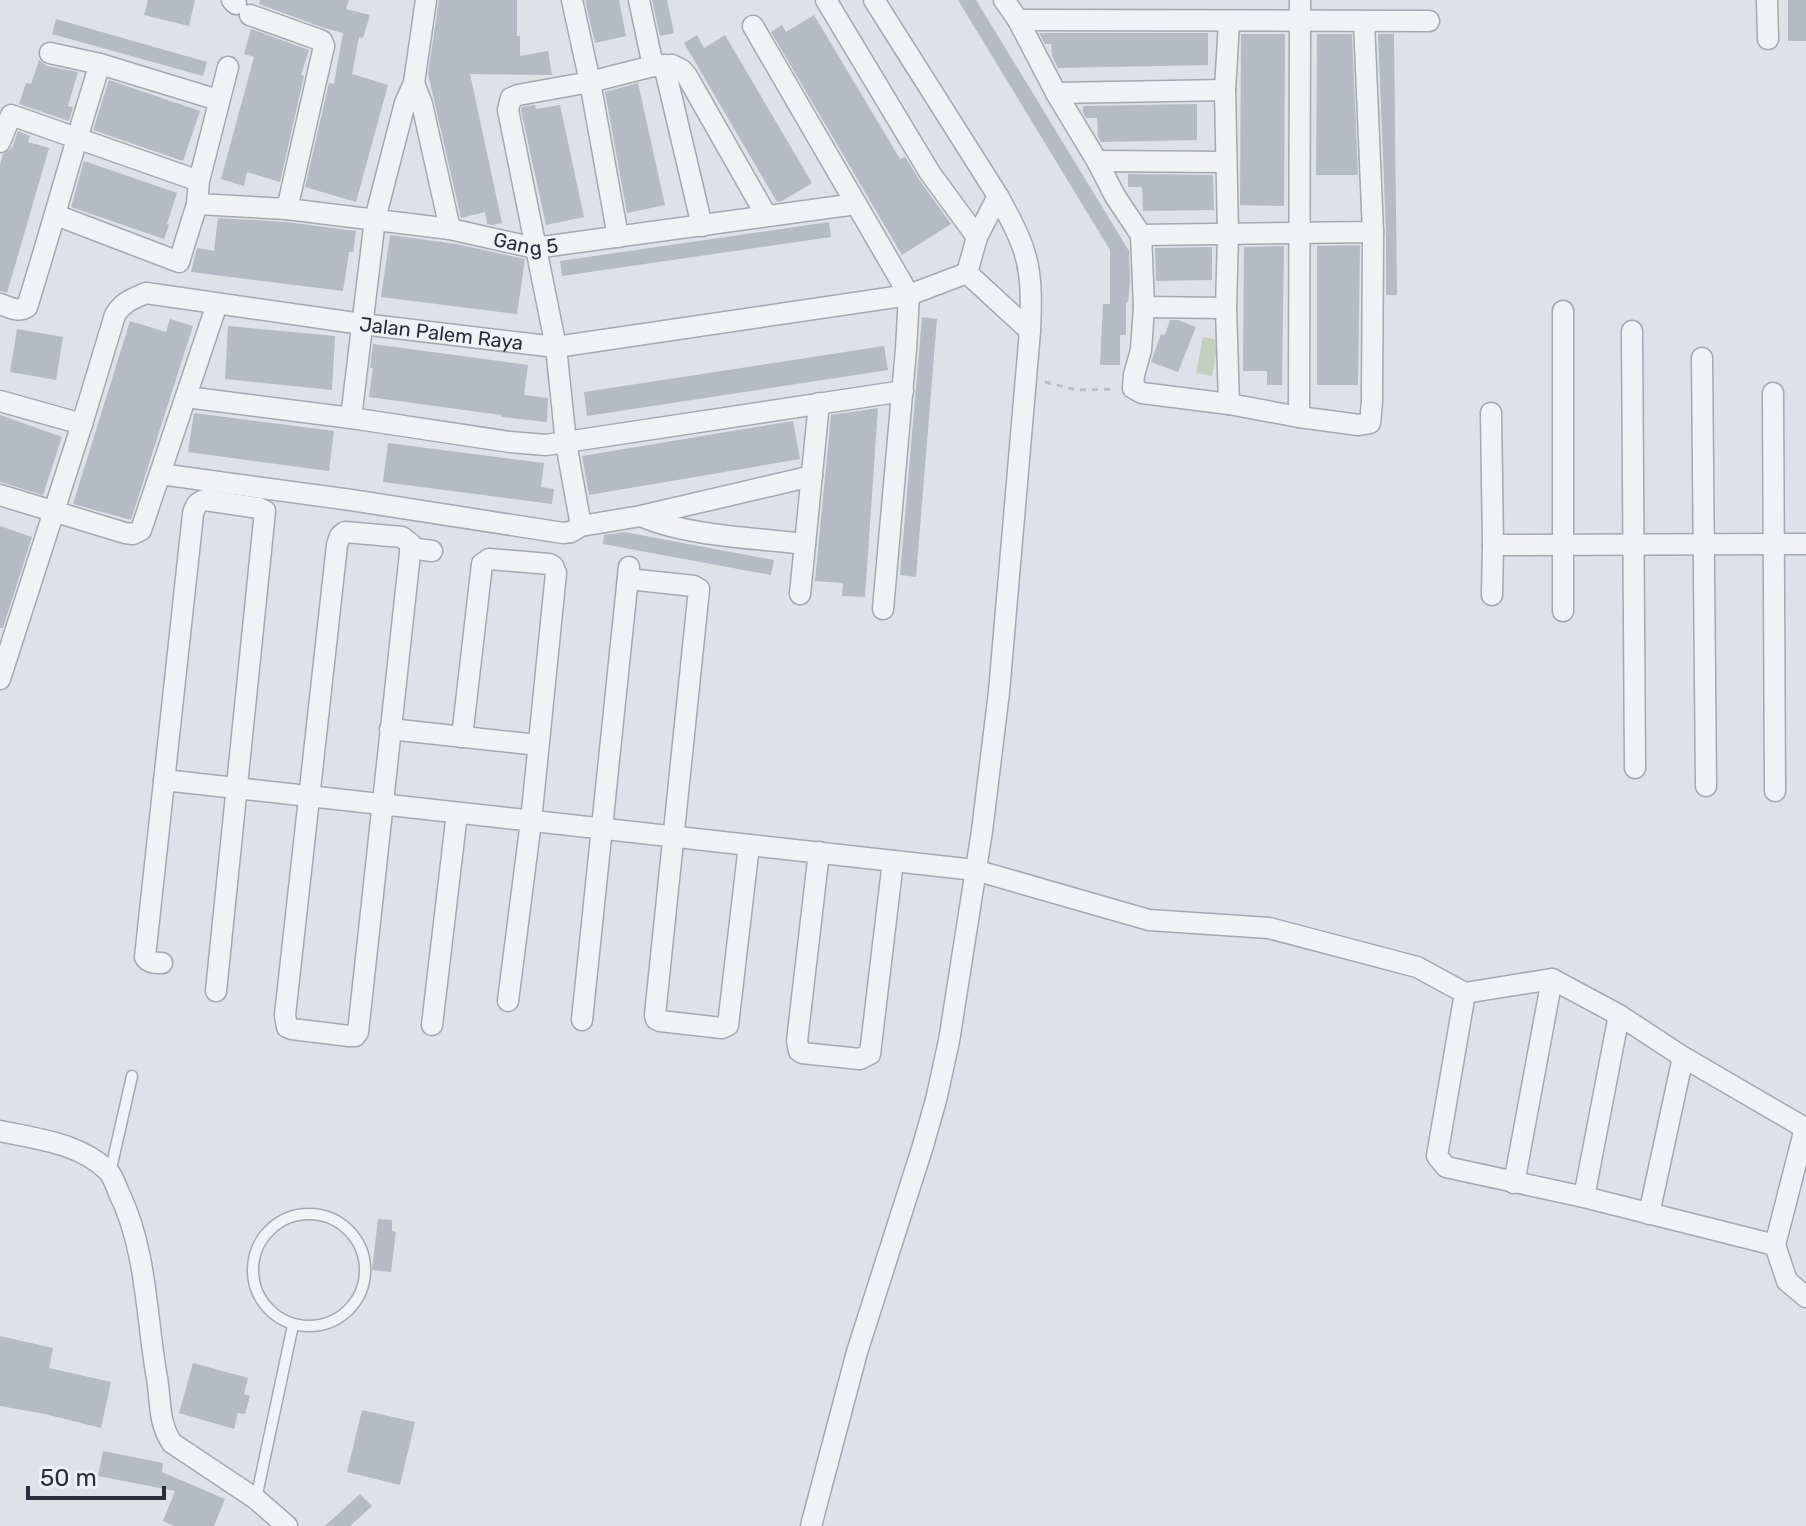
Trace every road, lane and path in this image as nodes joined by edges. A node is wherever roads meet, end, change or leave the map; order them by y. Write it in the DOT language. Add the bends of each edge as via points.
graph roads {
  1 [pos="426,0"];
  2 [pos="572,0"];
  3 [pos="639,0"];
  4 [pos="826,0"];
  5 [pos="874,0"];
  6 [pos="1004,0"];
  7 [pos="1300,0"];
  8 [pos="1767,0"];
  9 [pos="239,6"];
  10 [pos="1018,20"];
  11 [pos="1299,21"];
  12 [pos="1429,21"];
  13 [pos="1229,22"];
  14 [pos="1364,22"];
  15 [pos="753,26"];
  16 [pos="1768,39"];
  17 [pos="50,53"];
  18 [pos="100,64"];
  19 [pos="659,66"];
  20 [pos="228,67"];
  21 [pos="590,82"];
  22 [pos="414,83"];
  23 [pos="1225,90"];
  24 [pos="1056,93"];
  25 [pos="218,100"];
  26 [pos="5,113"];
  27 [pos="76,139"];
  28 [pos="0,142"];
  29 [pos="1097,161"];
  30 [pos="1226,162"];
  31 [pos="199,181"];
  32 [pos="998,196"];
  33 [pos="197,204"];
  34 [pos="856,204"];
  35 [pos="287,209"];
  36 [pos="56,215"];
  37 [pos="766,215"];
  38 [pos="375,219"];
  39 [pos="702,226"];
  40 [pos="450,229"];
  41 [pos="1373,232"];
  42 [pos="1299,233"];
  43 [pos="1228,234"];
  44 [pos="1141,235"];
  45 [pos="618,237"];
  46 [pos="977,237"];
  47 [pos="535,248"];
  48 [pos="179,262"];
  49 [pos="967,273"];
  50 [pos="909,295"];
  51 [pos="173,297"];
  52 [pos="217,304"];
  53 [pos="1144,307"];
  54 [pos="1,308"];
  55 [pos="1226,308"];
  56 [pos="1563,311"];
  57 [pos="362,324"];
  58 [pos="1030,331"];
  59 [pos="1632,331"];
  60 [pos="556,347"];
  61 [pos="1702,358"];
  62 [pos="1026,377"];
  63 [pos="1133,388"];
  64 [pos="903,391"];
  65 [pos="1773,393"];
  66 [pos="186,397"];
  67 [pos="0,401"];
  68 [pos="819,403"];
  69 [pos="1229,404"];
  70 [pos="1491,413"];
  71 [pos="1299,417"];
  72 [pos="351,418"];
  73 [pos="82,424"];
  74 [pos="566,443"];
  75 [pos="160,474"];
  76 [pos="812,476"];
  77 [pos="0,495"];
  78 [pos="54,511"];
  79 [pos="641,516"];
  80 [pos="581,526"];
  81 [pos="805,544"];
  82 [pos="1632,544"];
  83 [pos="1704,544"];
  84 [pos="1774,544"];
  85 [pos="1806,544"];
  86 [pos="1493,545"];
  87 [pos="1563,545"];
  88 [pos="410,548"];
  89 [pos="432,551"];
  90 [pos="800,594"];
  91 [pos="1492,595"];
  92 [pos="883,609"];
  93 [pos="1563,611"];
  94 [pos="0,678"];
  95 [pos="390,729"];
  96 [pos="462,737"];
  97 [pos="538,745"];
  98 [pos="1635,768"];
  99 [pos="164,780"];
  100 [pos="1706,786"];
  101 [pos="237,788"];
  102 [pos="1775,791"];
  103 [pos="309,797"];
  104 [pos="382,805"];
  105 [pos="457,813"];
  106 [pos="531,821"];
  107 [pos="601,828"];
  108 [pos="675,836"];
  109 [pos="749,845"];
  110 [pos="819,852"];
  111 [pos="893,861"];
  112 [pos="975,870"];
  113 [pos="162,963"];
  114 [pos="1552,979"];
  115 [pos="216,991"];
  116 [pos="1465,993"];
  117 [pos="508,1001"];
  118 [pos="1619,1015"];
  119 [pos="582,1020"];
  120 [pos="432,1025"];
  121 [pos="1683,1057"];
  122 [pos="132,1076"];
  123 [pos="0,1131"];
  124 [pos="110,1173"];
  125 [pos="1514,1183"];
  126 [pos="1584,1197"];
  127 [pos="1649,1214"];
  128 [pos="1775,1245"];
  129 [pos="1806,1297"];
  130 [pos="293,1325"];
  131 [pos="256,1499"];
  132 [pos="287,1526"];
  133 [pos="811,1526"];
  1 -- 22 [label="street"];
  2 -- 21 [label="street"];
  3 -- 19 [label="street"];
  4 -- 46 [label="street" via="930,173"];
  5 -- 32 [label="street"];
  6 -- 10 [label="street"];
  7 -- 11 [label="street"];
  8 -- 16 [label="street"];
  9 -- 35 [label="street" via="324,46"];
  10 -- 13 [label="street"];
  10 -- 24 [label="street"];
  11 -- 13 [label="street"];
  11 -- 14 [label="street"];
  11 -- 42 [label="street"];
  12 -- 14 [label="street"];
  13 -- 23 [label="street"];
  14 -- 41 [label="street"];
  15 -- 34 [label="street"];
  17 -- 18 [label="street"];
  18 -- 25 [label="street"];
  18 -- 27 [label="street"];
  19 -- 21 [label="street"];
  19 -- 37 [label="street" via="677,67 687,76"];
  19 -- 39 [label="street"];
  20 -- 25 [label="street"];
  21 -- 45 [label="street"];
  21 -- 47 [label="street" via="518,95 508,103"];
  22 -- 38 [label="street"];
  22 -- 40 [label="street"];
  23 -- 24 [label="street"];
  23 -- 30 [label="street"];
  24 -- 29 [label="street"];
  25 -- 31 [label="street"];
  26 -- 27 [label="street"];
  26 -- 28 [label="street"];
  27 -- 31 [label="street"];
  27 -- 36 [label="street"];
  29 -- 30 [label="street"];
  29 -- 44 [label="street"];
  30 -- 43 [label="street"];
  31 -- 33 [label="street"];
  32 -- 46 [label="street"];
  32 -- 58 [label="street" via="1026,257"];
  33 -- 35 [label="street, Gang 5"];
  33 -- 48 [label="street"];
  34 -- 37 [label="street, Gang 5"];
  34 -- 50 [label="street"];
  35 -- 38 [label="street, Gang 5"];
  36 -- 48 [label="street"];
  36 -- 54 [label="street" via="27,307"];
  37 -- 39 [label="street, Gang 5"];
  38 -- 40 [label="street, Gang 5"];
  38 -- 57 [label="street"];
  39 -- 45 [label="street, Gang 5"];
  40 -- 47 [label="street, Gang 5"];
  41 -- 42 [label="street"];
  41 -- 71 [label="street" via="1370,423"];
  42 -- 43 [label="street"];
  42 -- 71 [label="street"];
  43 -- 44 [label="street"];
  43 -- 55 [label="street"];
  44 -- 53 [label="street"];
  45 -- 47 [label="street, Gang 5"];
  46 -- 49 [label="street"];
  47 -- 60 [label="street"];
  48 -- 51 [label="street"];
  49 -- 50 [label="street, Jalan Palem Raya"];
  49 -- 58 [label="street"];
  50 -- 60 [label="street, Jalan Palem Raya"];
  50 -- 64 [label="street"];
  51 -- 52 [label="street, Jalan Palem Raya"];
  51 -- 73 [label="street, Jalan Palem Raya" via="146,293 120,306"];
  52 -- 57 [label="street, Jalan Palem Raya"];
  52 -- 66 [label="street"];
  53 -- 55 [label="street"];
  53 -- 63 [label="street"];
  55 -- 69 [label="street"];
  56 -- 87 [label="street"];
  57 -- 60 [label="street, Jalan Palem Raya"];
  57 -- 72 [label="street"];
  58 -- 62 [label="street"];
  59 -- 82 [label="street"];
  60 -- 74 [label="street"];
  61 -- 83 [label="street"];
  62 -- 63 [label="path" via="1077,390"];
  62 -- 112 [label="street" via="999,692"];
  63 -- 69 [label="street"];
  64 -- 68 [label="street"];
  64 -- 92 [label="street"];
  65 -- 84 [label="street"];
  66 -- 72 [label="street"];
  66 -- 75 [label="street"];
  67 -- 73 [label="street"];
  68 -- 74 [label="street"];
  68 -- 76 [label="street"];
  69 -- 71 [label="street"];
  70 -- 86 [label="street"];
  72 -- 74 [label="street" via="510,442"];
  73 -- 78 [label="street, Jalan Palem Raya"];
  74 -- 80 [label="street"];
  75 -- 78 [label="street" via="137,532"];
  75 -- 80 [label="street" via="563,533"];
  76 -- 79 [label="street"];
  76 -- 81 [label="street"];
  77 -- 78 [label="street"];
  78 -- 94 [label="street, Jalan Palem Raya"];
  79 -- 80 [label="street"];
  79 -- 81 [label="street" via="693,531"];
  81 -- 90 [label="street"];
  82 -- 83 [label="street"];
  82 -- 87 [label="street"];
  82 -- 98 [label="street"];
  83 -- 84 [label="street"];
  83 -- 100 [label="street"];
  84 -- 85 [label="street"];
  84 -- 102 [label="street"];
  86 -- 87 [label="street"];
  86 -- 91 [label="street"];
  87 -- 93 [label="street"];
  88 -- 89 [label="street"];
  88 -- 95 [label="street"];
  88 -- 103 [label="street" via="402,537 345,532 340,536"];
  95 -- 96 [label="street"];
  95 -- 104 [label="street"];
  96 -- 97 [label="street"];
  96 -- 97 [label="street" via="482,564 489,559 549,564 556,573"];
  97 -- 106 [label="street"];
  99 -- 101 [label="street"];
  99 -- 101 [label="street" via="193,514 205,500 265,511"];
  99 -- 113 [label="street" via="145,957"];
  101 -- 103 [label="street"];
  101 -- 115 [label="street"];
  103 -- 104 [label="street"];
  103 -- 104 [label="street" via="286,1022 292,1029 349,1036 358,1032"];
  104 -- 105 [label="street"];
  105 -- 106 [label="street"];
  105 -- 120 [label="street"];
  106 -- 107 [label="street"];
  106 -- 117 [label="street"];
  107 -- 108 [label="street"];
  107 -- 108 [label="street" via="629,573 699,589"];
  107 -- 119 [label="street"];
  108 -- 109 [label="street"];
  108 -- 109 [label="street" via="656,1019 706,1027 728,1025"];
  109 -- 110 [label="street"];
  110 -- 111 [label="street"];
  110 -- 111 [label="street" via="797,1041 802,1053 860,1059 870,1054"];
  111 -- 112 [label="street"];
  112 -- 116 [label="street" via="1149,920 1269,928 1417,967"];
  112 -- 133 [label="street" via="936,1100 857,1352"];
  114 -- 116 [label="street"];
  114 -- 118 [label="street"];
  114 -- 125 [label="street"];
  116 -- 125 [label="street" via="1437,1156 1446,1167"];
  118 -- 121 [label="street"];
  118 -- 126 [label="street"];
  121 -- 127 [label="street"];
  121 -- 128 [label="street" via="1805,1128"];
  122 -- 124 [label="lane"];
  123 -- 124 [label="street" via="61,1144"];
  124 -- 131 [label="street" via="129,1212 141,1264 165,1433"];
  125 -- 126 [label="street"];
  126 -- 127 [label="street"];
  127 -- 128 [label="street"];
  128 -- 129 [label="street" via="1787,1281"];
  130 -- 130 [label="lane" via="273,1314 258,1295 252,1272 257,1249 270,1229 290,1217 324,1215 354,1235 364,1257 365,1280 356,1302 339,1318 317,1326"];
  130 -- 131 [label="lane"];
  131 -- 132 [label="street"];
}
